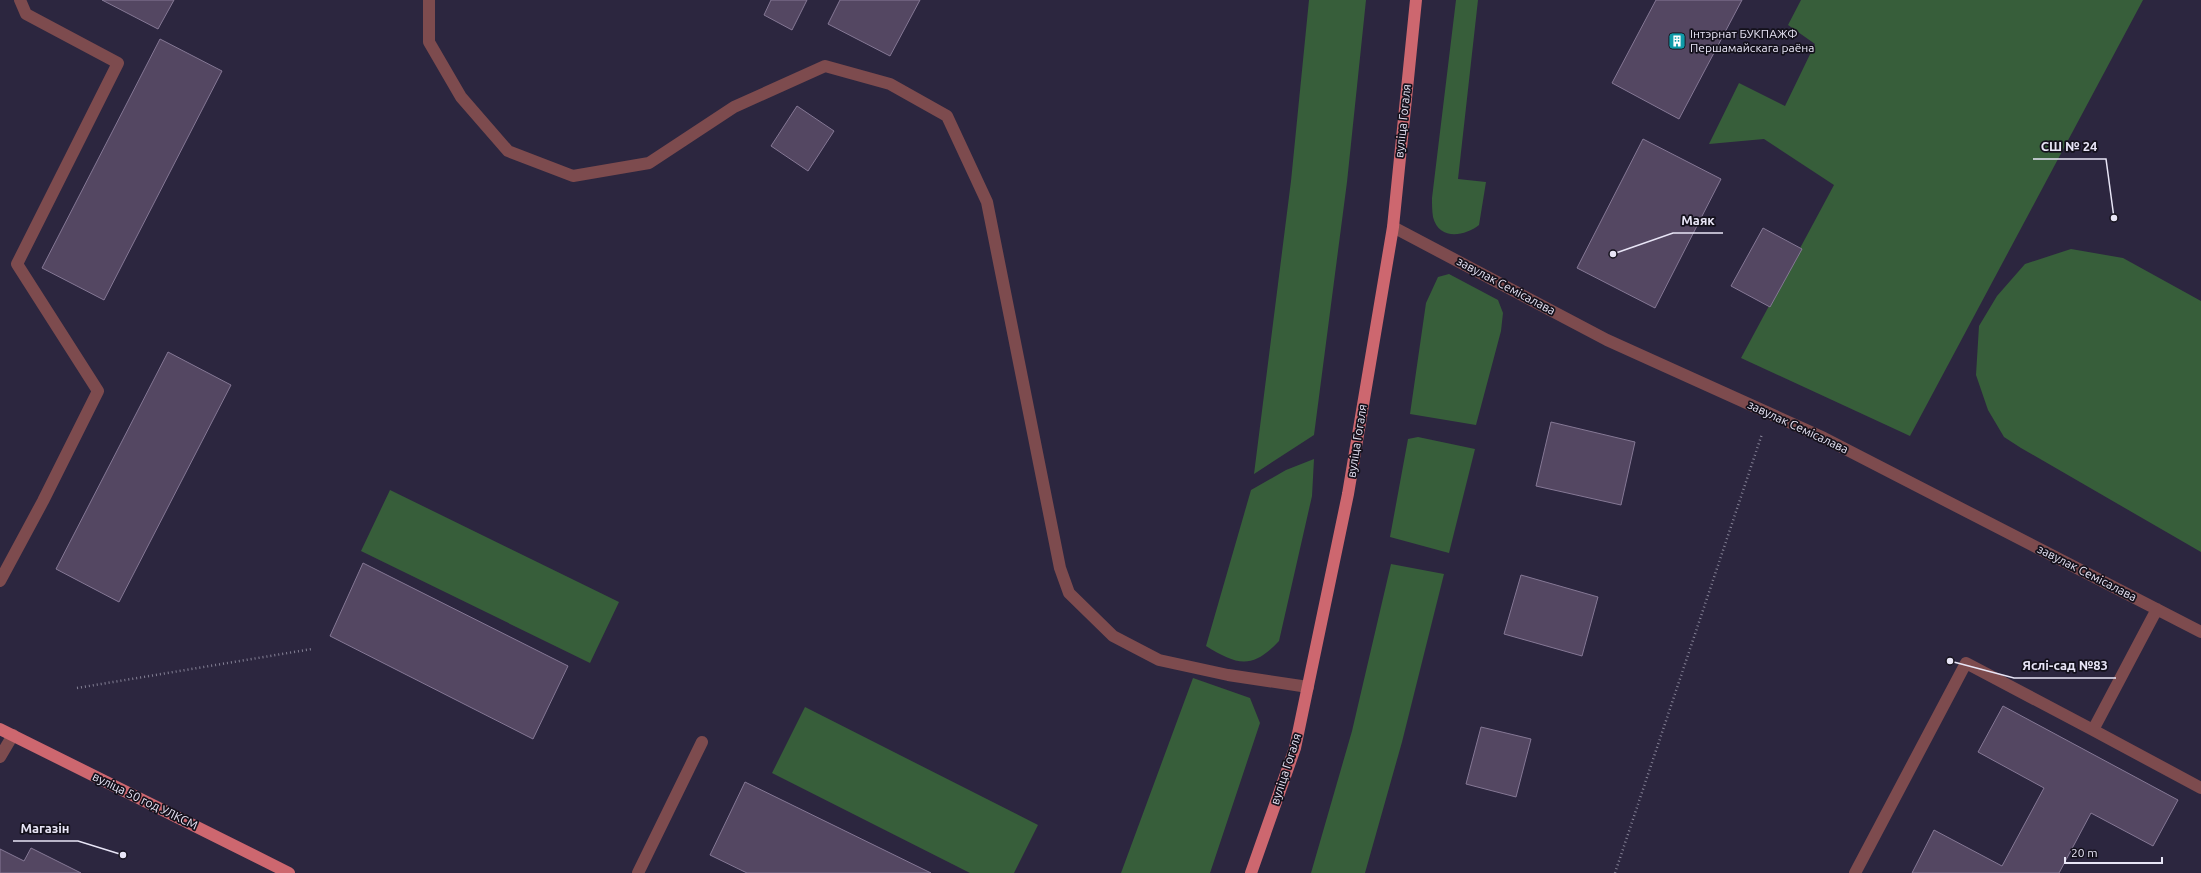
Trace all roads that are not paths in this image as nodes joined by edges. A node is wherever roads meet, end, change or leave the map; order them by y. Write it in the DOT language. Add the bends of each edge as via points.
graph roads {
  1 [pos="20,0"];
  2 [pos="429,0"];
  3 [pos="1416,0"];
  4 [pos="1393,227"];
  5 [pos="0,580"];
  6 [pos="2157,609"];
  7 [pos="2201,632"];
  8 [pos="1308,687"];
  9 [pos="0,729"];
  10 [pos="2093,730"];
  11 [pos="13,736"];
  12 [pos="702,742"];
  13 [pos="0,757"];
  14 [pos="2201,788"];
  15 [pos="289,873"];
  16 [pos="638,873"];
  17 [pos="1251,873"];
  18 [pos="1855,873"];
  1 -- 5 [label="street" via="26,14 118,63 17,264 98,391"];
  2 -- 8 [label="street" via="429,42 460,97 508,151 573,176 649,163 734,107 825,66 890,84 947,116 987,202 1060,568 1069,593 1113,636 1159,660 1228,675"];
  3 -- 4 [label="main road, вуліца Гогаля"];
  4 -- 6 [label="street, завулак Семісалава" via="1607,340 1824,438"];
  4 -- 8 [label="main road, вуліца Гогаля" via="1348,494"];
  6 -- 7 [label="street, завулак Семісалава"];
  6 -- 10 [label="street"];
  8 -- 17 [label="main road, вуліца Гогаля" via="1296,748"];
  9 -- 11 [label="main road, вуліца 50 год УЛКСМ"];
  10 -- 14 [label="street"];
  10 -- 18 [label="street" via="1966,663"];
  11 -- 13 [label="street"];
  11 -- 15 [label="main road, вуліца 50 год УЛКСМ"];
  12 -- 16 [label="street"];
}
